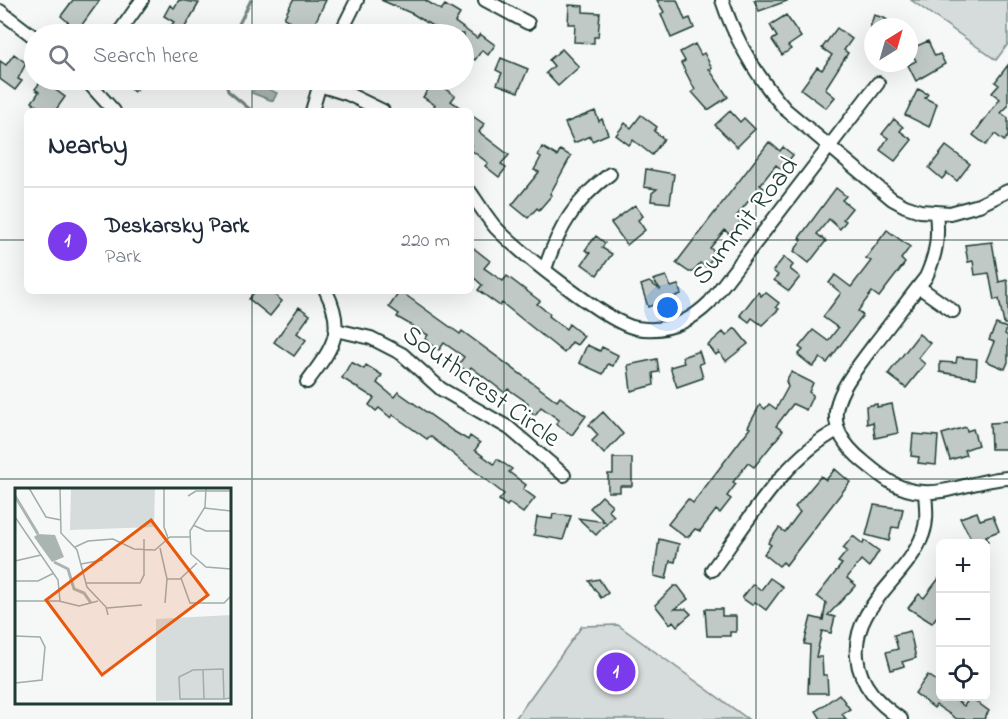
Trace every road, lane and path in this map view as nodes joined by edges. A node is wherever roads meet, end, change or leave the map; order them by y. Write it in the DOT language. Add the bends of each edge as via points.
graph roads {
  1 [pos="142,0"];
  2 [pos="357,0"];
  3 [pos="486,0"];
  4 [pos="722,0"];
  5 [pos="0,11"];
  6 [pos="528,23"];
  7 [pos="125,24"];
  8 [pos="345,24"];
  9 [pos="24,29"];
  10 [pos="878,83"];
  11 [pos="95,90"];
  12 [pos="318,90"];
  13 [pos="339,90"];
  14 [pos="111,108"];
  15 [pos="313,108"];
  16 [pos="377,108"];
  17 [pos="831,148"];
  18 [pos="610,174"];
  19 [pos="1008,191"];
  20 [pos="474,197"];
  21 [pos="936,213"];
  22 [pos="545,269"];
  23 [pos="919,286"];
  24 [pos="328,294"];
  25 [pos="953,311"];
  26 [pos="336,330"];
  27 [pos="307,382"];
  28 [pos="838,430"];
  29 [pos="564,475"];
  30 [pos="1008,477"];
  31 [pos="925,493"];
  32 [pos="712,570"];
  33 [pos="901,719"];
  1 -- 7 [label="street"];
  2 -- 8 [label="street"];
  3 -- 6 [label="street"];
  4 -- 17 [label="street" via="742,51 756,74 785,109"];
  5 -- 9 [label="street"];
  10 -- 17 [label="street, Summit Road"];
  11 -- 14 [label="street"];
  12 -- 15 [label="street"];
  13 -- 16 [label="street"];
  17 -- 21 [label="street" via="892,199"];
  17 -- 22 [label="street, Summit Road" via="711,303 687,321 658,329 635,328 612,320"];
  18 -- 22 [label="street" via="571,211"];
  19 -- 21 [label="street" via="964,210"];
  20 -- 22 [label="street" via="495,227"];
  21 -- 23 [label="street" via="934,259"];
  23 -- 25 [label="street"];
  23 -- 28 [label="street" via="843,386 835,409"];
  24 -- 26 [label="street"];
  26 -- 27 [label="street" via="329,352"];
  26 -- 29 [label="street, Southcrest Circle" via="371,338 402,354 441,388 508,428"];
  28 -- 31 [label="street" via="848,448 886,480"];
  28 -- 32 [label="street" via="799,456"];
  30 -- 31 [label="street"];
  31 -- 33 [label="street" via="926,522 917,546 868,610 857,638 858,663 866,686"];
}
